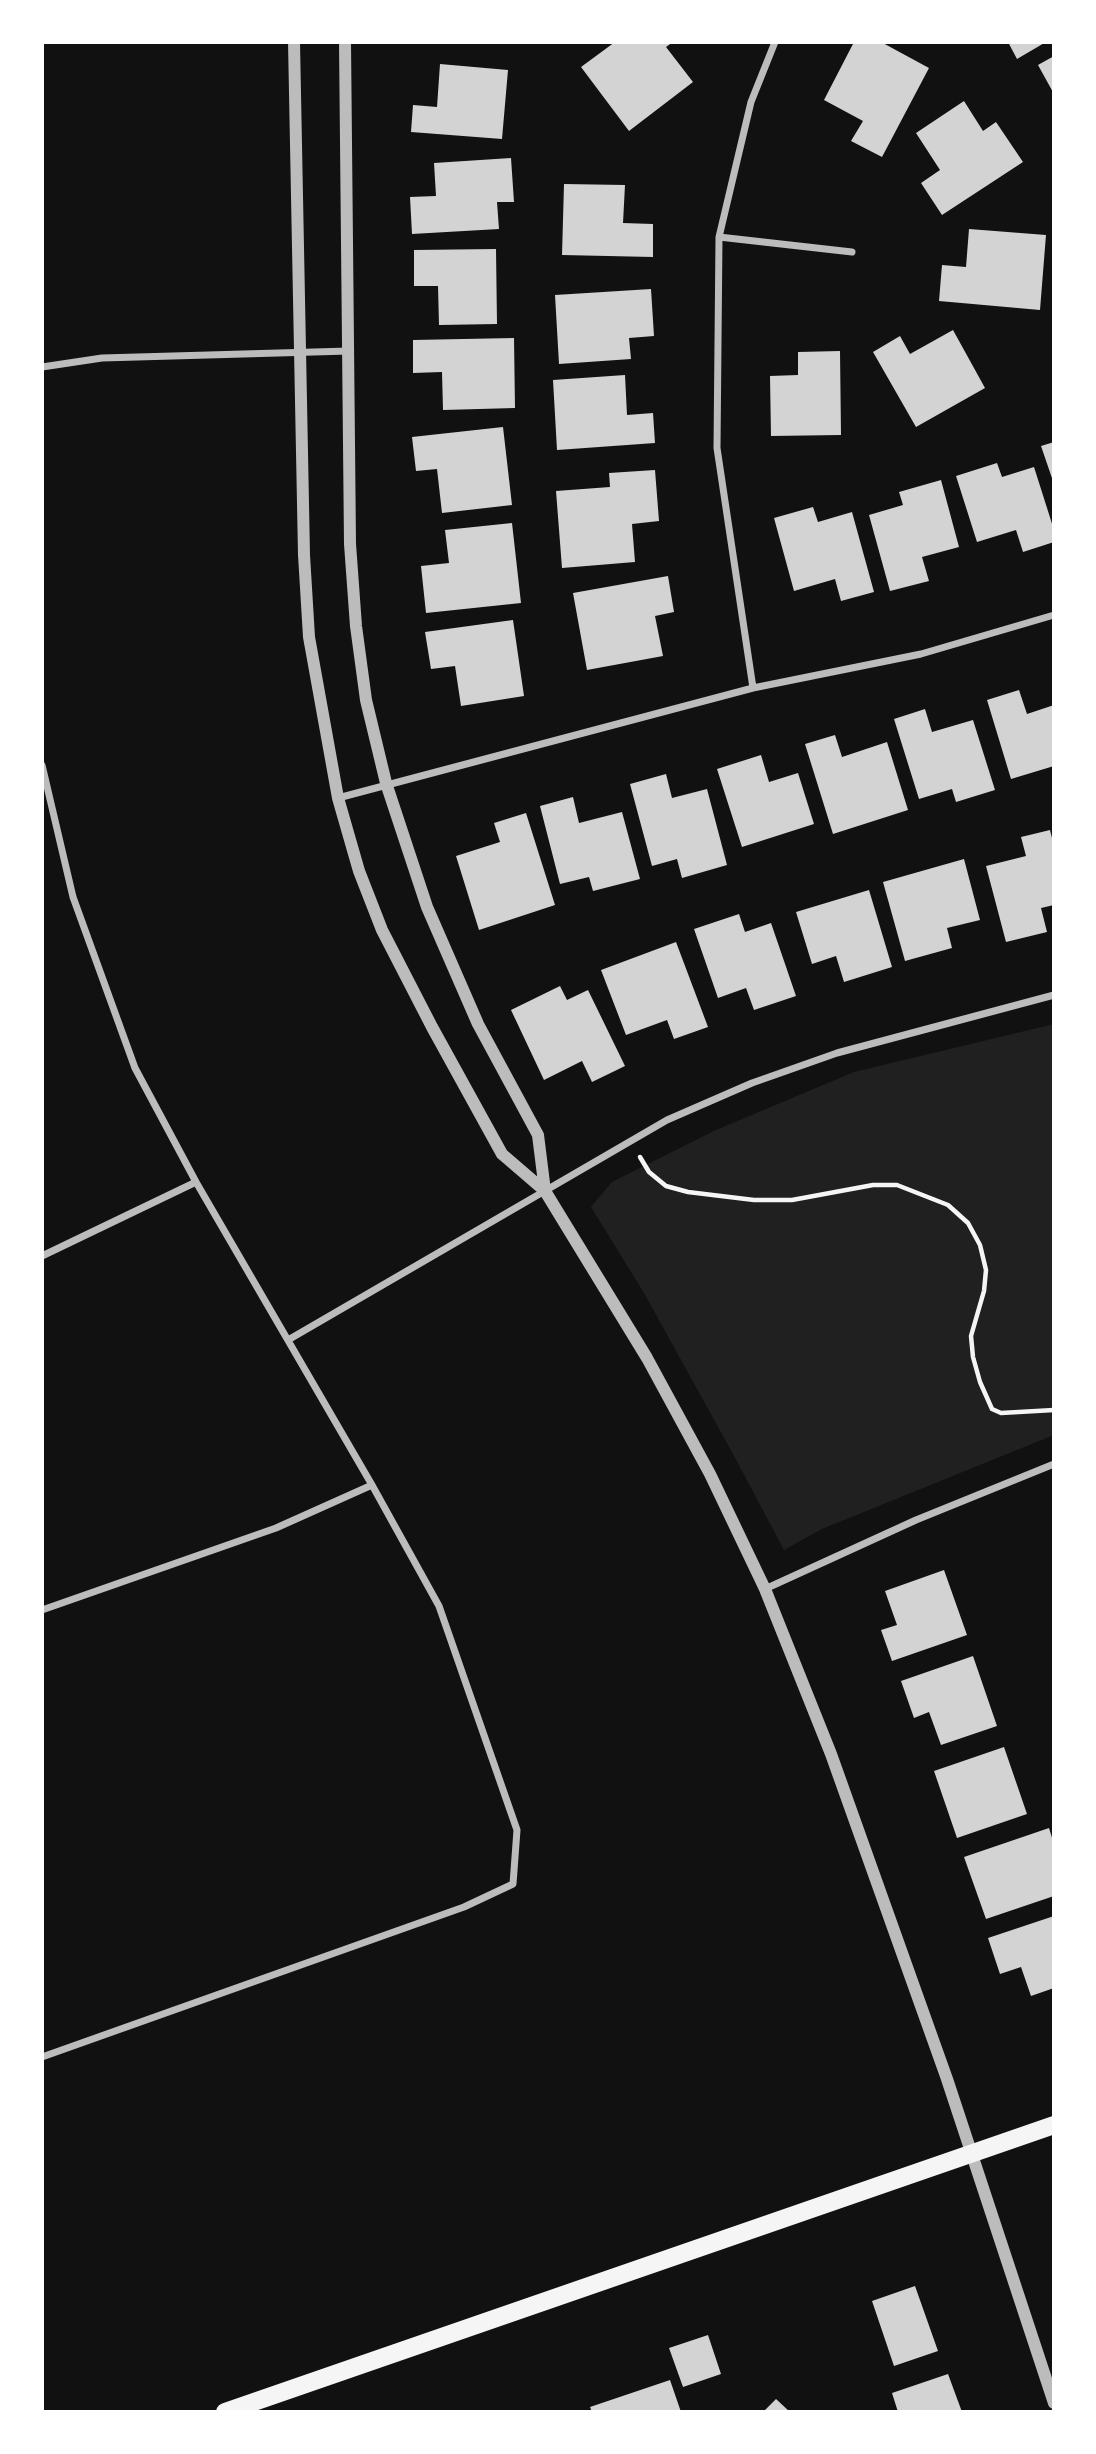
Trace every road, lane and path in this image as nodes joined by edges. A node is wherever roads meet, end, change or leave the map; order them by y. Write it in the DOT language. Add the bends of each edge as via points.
graph roads {
  1 [pos="294,42"];
  2 [pos="345,42"];
  3 [pos="775,42"];
  4 [pos="719,237"];
  5 [pos="852,252"];
  6 [pos="349,351"];
  7 [pos="301,353"];
  8 [pos="42,367"];
  9 [pos="1054,615"];
  10 [pos="752,688"];
  11 [pos="42,765"];
  12 [pos="386,783"];
  13 [pos="338,798"];
  14 [pos="51,804"];
  15 [pos="42,807"];
  16 [pos="1054,995"];
  17 [pos="630,1142"];
  18 [pos="196,1182"];
  19 [pos="545,1191"];
  20 [pos="42,1256"];
  21 [pos="288,1340"];
  22 [pos="1054,1410"];
  23 [pos="1054,1464"];
  24 [pos="372,1485"];
  25 [pos="765,1588"];
  26 [pos="42,1610"];
  27 [pos="42,2057"];
  28 [pos="1054,2125"];
  29 [pos="971,2153"];
  30 [pos="1054,2403"];
  31 [pos="225,2412"];
  1 -- 7 [label="street"];
  2 -- 6 [label="street"];
  3 -- 4 [label="street" via="751,102"];
  4 -- 5 [label="street"];
  4 -- 10 [label="street" via="717,448"];
  6 -- 7 [label="street"];
  6 -- 12 [label="street" via="350,544 356,626 366,700"];
  7 -- 8 [label="street" via="102,358"];
  7 -- 13 [label="street" via="309,637"];
  9 -- 10 [label="street" via="921,654"];
  10 -- 12 [label="street"];
  11 -- 14 [label="street"];
  12 -- 13 [label="street"];
  12 -- 19 [label="street" via="427,907 478,1024 538,1135"];
  13 -- 19 [label="street" via="382,930 432,1027 502,1154"];
  14 -- 15 [label="street"];
  14 -- 18 [label="street" via="73,897 135,1068"];
  16 -- 17 [label="street" via="837,1053 752,1083 667,1120"];
  17 -- 19 [label="street"];
  17 -- 22 [label="path" via="649,1172 666,1186 688,1192 792,1200 897,1185 948,1205 968,1223 986,1270 971,1336 972,1357 992,1409 1001,1413"];
  18 -- 20 [label="street"];
  18 -- 21 [label="street"];
  19 -- 21 [label="street"];
  19 -- 25 [label="street" via="647,1358"];
  21 -- 24 [label="street"];
  23 -- 25 [label="street"];
  24 -- 26 [label="street" via="275,1528"];
  24 -- 27 [label="street" via="439,1606 517,1829 513,1884 464,1907"];
  25 -- 29 [label="street" via="831,1754"];
  28 -- 29 [label="main road"];
  29 -- 30 [label="street"];
  29 -- 31 [label="main road"];
}
